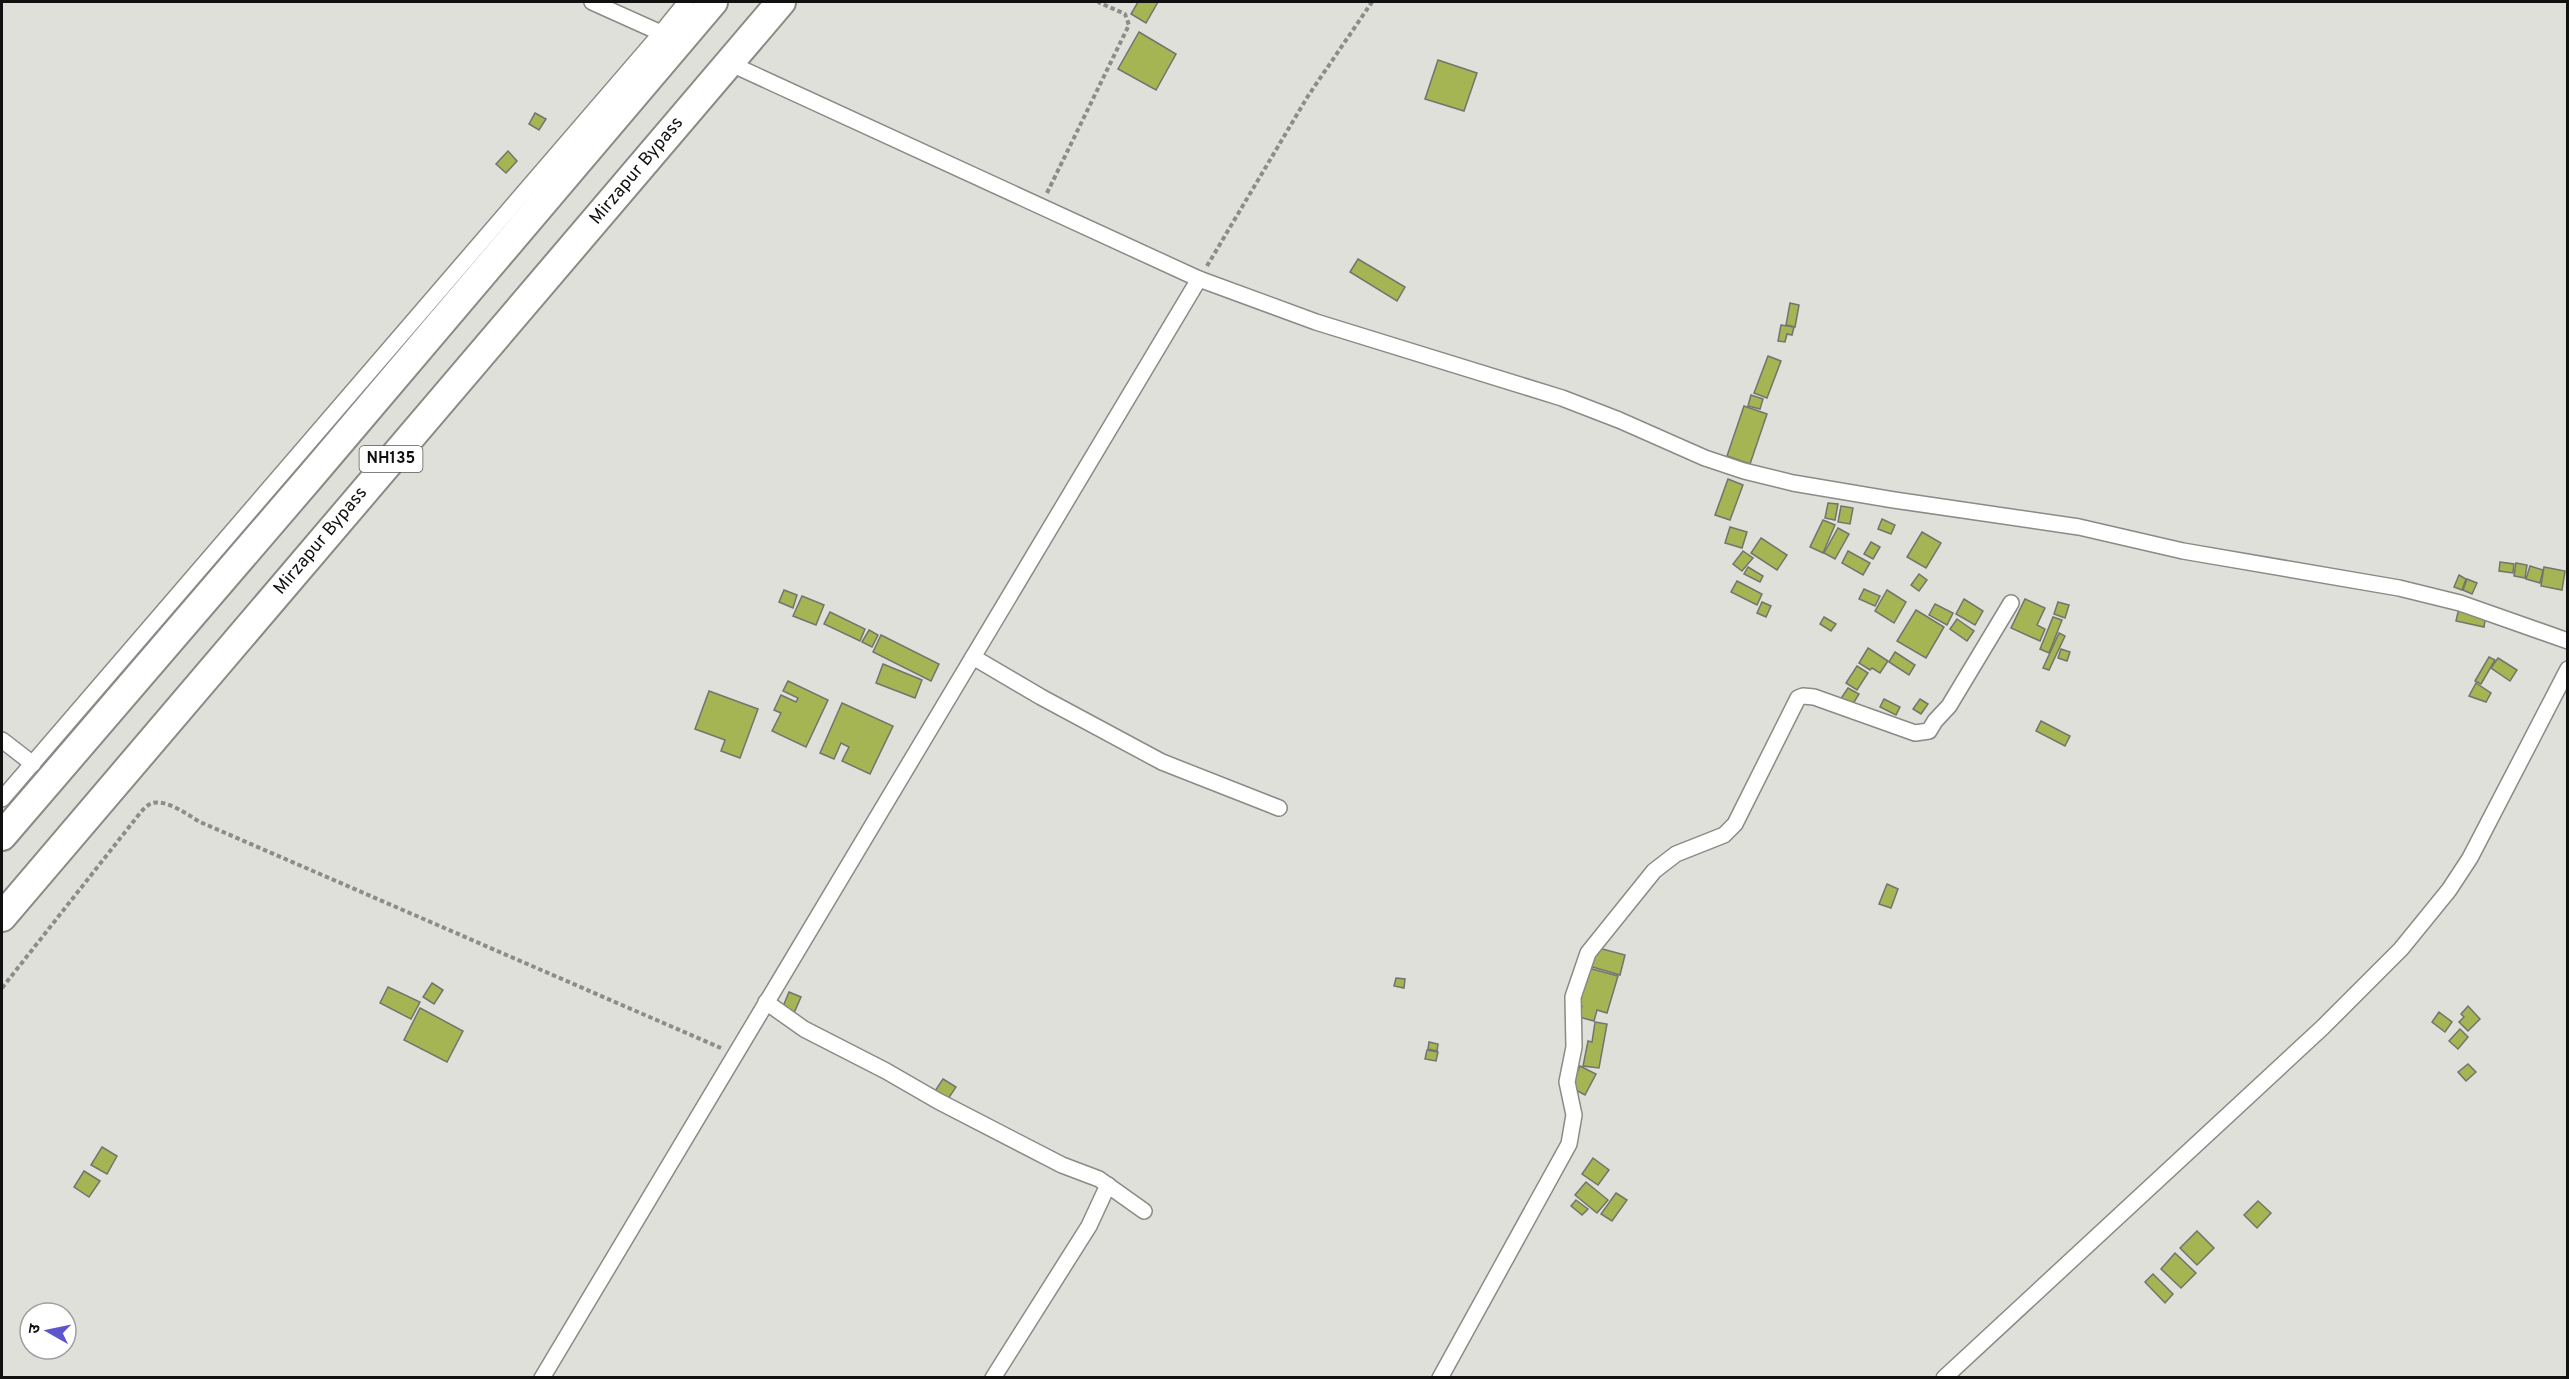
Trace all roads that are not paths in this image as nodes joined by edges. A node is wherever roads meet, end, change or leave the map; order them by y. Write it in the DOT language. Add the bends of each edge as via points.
graph roads {
  1 [pos="592,2"];
  2 [pos="686,2"];
  3 [pos="713,2"];
  4 [pos="781,2"];
  5 [pos="662,33"];
  6 [pos="729,63"];
  7 [pos="1198,279"];
  8 [pos="2011,603"];
  9 [pos="2568,640"];
  10 [pos="973,657"];
  11 [pos="2568,669"];
  12 [pos="2,740"];
  13 [pos="33,764"];
  14 [pos="2,799"];
  15 [pos="1280,808"];
  16 [pos="2,836"];
  17 [pos="2,917"];
  18 [pos="766,1002"];
  19 [pos="1107,1185"];
  20 [pos="1144,1211"];
  21 [pos="542,1377"];
  22 [pos="993,1377"];
  23 [pos="1440,1377"];
  24 [pos="1944,1377"];
  1 -- 5 [label="street"];
  2 -- 5 [label="street"];
  3 -- 16 [label="highway, NH135"];
  4 -- 6 [label="highway, Mirzapur Bypass / NH135"];
  5 -- 13 [label="street"];
  6 -- 7 [label="street"];
  6 -- 17 [label="highway, Mirzapur Bypass / NH135"];
  7 -- 9 [label="street" via="1316,322 1562,398 1744,471 1894,501 2079,527 2182,551 2400,588 2460,603"];
  7 -- 10 [label="street"];
  8 -- 23 [label="street" via="1929,732 1915,733 1814,697 1798,698 1735,824 1724,835 1676,854 1654,871 1588,953 1573,997 1574,1047 1568,1082 1574,1115 1569,1144"];
  10 -- 15 [label="street" via="1162,762"];
  10 -- 18 [label="street"];
  11 -- 24 [label="street" via="2470,858 2401,949 2323,1027"];
  12 -- 13 [label="street"];
  13 -- 14 [label="street"];
  18 -- 19 [label="street" via="804,1029 938,1101"];
  18 -- 21 [label="street"];
  19 -- 20 [label="street"];
  19 -- 22 [label="street" via="1089,1226"];
}
